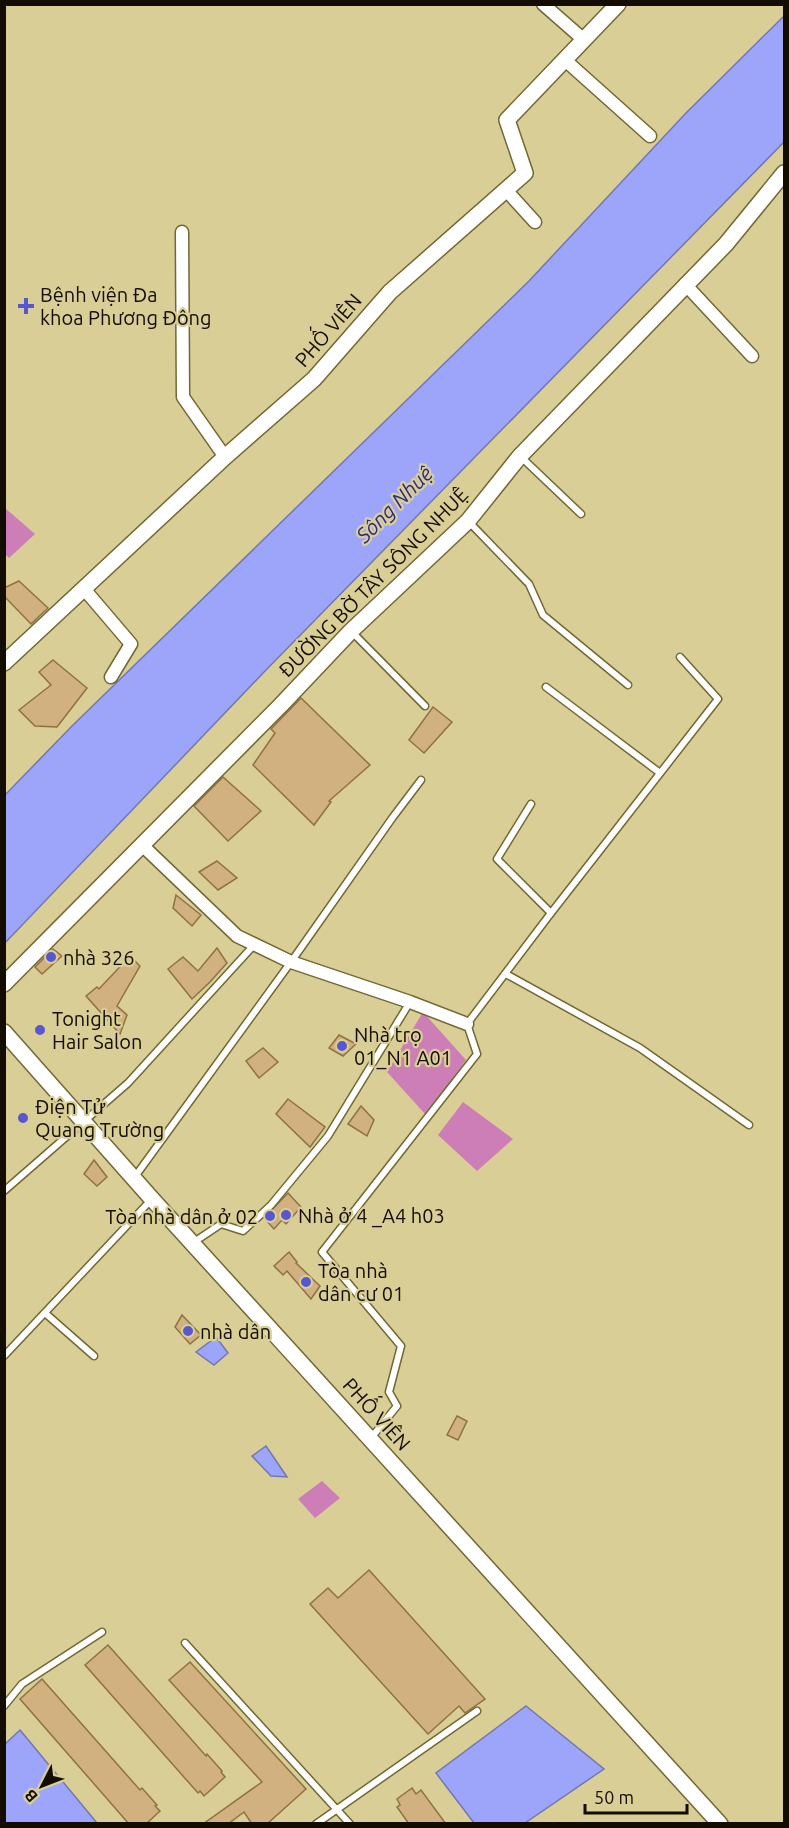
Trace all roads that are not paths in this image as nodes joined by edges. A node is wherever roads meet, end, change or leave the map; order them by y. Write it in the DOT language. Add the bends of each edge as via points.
graph roads {
  1 [pos="543,4"];
  2 [pos="618,4"];
  3 [pos="584,40"];
  4 [pos="565,60"];
  5 [pos="650,136"];
  6 [pos="784,173"];
  7 [pos="506,190"];
  8 [pos="535,222"];
  9 [pos="183,232"];
  10 [pos="685,284"];
  11 [pos="752,356"];
  12 [pos="520,456"];
  13 [pos="225,457"];
  14 [pos="581,514"];
  15 [pos="468,521"];
  16 [pos="85,590"];
  17 [pos="351,631"];
  18 [pos="680,657"];
  19 [pos="4,663"];
  20 [pos="111,677"];
  21 [pos="628,685"];
  22 [pos="546,687"];
  23 [pos="425,706"];
  24 [pos="660,773"];
  25 [pos="421,780"];
  26 [pos="531,804"];
  27 [pos="142,844"];
  28 [pos="551,913"];
  29 [pos="254,944"];
  30 [pos="291,962"];
  31 [pos="506,974"];
  32 [pos="4,984"];
  33 [pos="410,1002"];
  34 [pos="467,1024"];
  35 [pos="4,1032"];
  36 [pos="84,1122"];
  37 [pos="749,1125"];
  38 [pos="134,1178"];
  39 [pos="4,1191"];
  40 [pos="152,1199"];
  41 [pos="192,1244"];
  42 [pos="45,1313"];
  43 [pos="4,1356"];
  44 [pos="94,1356"];
  45 [pos="370,1438"];
  46 [pos="102,1632"];
  47 [pos="185,1643"];
  48 [pos="4,1706"];
  49 [pos="477,1711"];
  50 [pos="337,1809"];
  51 [pos="316,1824"];
  52 [pos="350,1824"];
  53 [pos="720,1824"];
  1 -- 3 [label="street"];
  2 -- 3 [label="street, PHỐ VIÊN"];
  3 -- 4 [label="street, PHỐ VIÊN"];
  4 -- 5 [label="street"];
  4 -- 7 [label="street, PHỐ VIÊN" via="507,120 525,173"];
  6 -- 10 [label="street, ĐƯỜNG BỜ TÂY SÔNG NHUỆ" via="726,244"];
  7 -- 8 [label="street"];
  7 -- 13 [label="street, PHỐ VIÊN" via="390,292 314,379"];
  9 -- 13 [label="street" via="183,397"];
  10 -- 11 [label="street"];
  10 -- 12 [label="street, ĐƯỜNG BỜ TÂY SÔNG NHUỆ"];
  12 -- 14 [label="lane"];
  12 -- 15 [label="street, ĐƯỜNG BỜ TÂY SÔNG NHUỆ"];
  13 -- 16 [label="street, PHỐ VIÊN"];
  15 -- 17 [label="street, ĐƯỜNG BỜ TÂY SÔNG NHUỆ"];
  15 -- 21 [label="lane" via="529,584 543,615"];
  16 -- 19 [label="street, PHỐ VIÊN"];
  16 -- 20 [label="street" via="131,644"];
  17 -- 23 [label="lane"];
  17 -- 27 [label="street, ĐƯỜNG BỜ TÂY SÔNG NHUỆ"];
  18 -- 24 [label="lane" via="718,699"];
  22 -- 24 [label="lane"];
  24 -- 28 [label="lane"];
  25 -- 30 [label="lane"];
  26 -- 28 [label="lane" via="497,859"];
  27 -- 29 [label="street" via="237,936"];
  27 -- 32 [label="street, ĐƯỜNG BỜ TÂY SÔNG NHUỆ"];
  28 -- 31 [label="lane"];
  29 -- 30 [label="street"];
  29 -- 36 [label="lane" via="128,1083"];
  30 -- 33 [label="street"];
  30 -- 38 [label="lane"];
  31 -- 34 [label="lane"];
  31 -- 37 [label="lane" via="640,1048"];
  33 -- 34 [label="street"];
  33 -- 41 [label="lane" via="328,1136 271,1205 243,1231 222,1224"];
  34 -- 45 [label="lane" via="477,1054 322,1252 401,1346 389,1392 397,1406"];
  35 -- 36 [label="street, PHỐ VIÊN"];
  36 -- 38 [label="street, PHỐ VIÊN"];
  36 -- 39 [label="lane"];
  38 -- 40 [label="street, PHỐ VIÊN"];
  40 -- 41 [label="street, PHỐ VIÊN"];
  40 -- 42 [label="lane"];
  41 -- 45 [label="street, PHỐ VIÊN"];
  42 -- 43 [label="lane"];
  42 -- 44 [label="lane"];
  45 -- 53 [label="street, PHỐ VIÊN"];
  46 -- 48 [label="lane" via="22,1684"];
  47 -- 50 [label="lane"];
  49 -- 50 [label="lane"];
  50 -- 51 [label="lane"];
  50 -- 52 [label="lane"];
}
